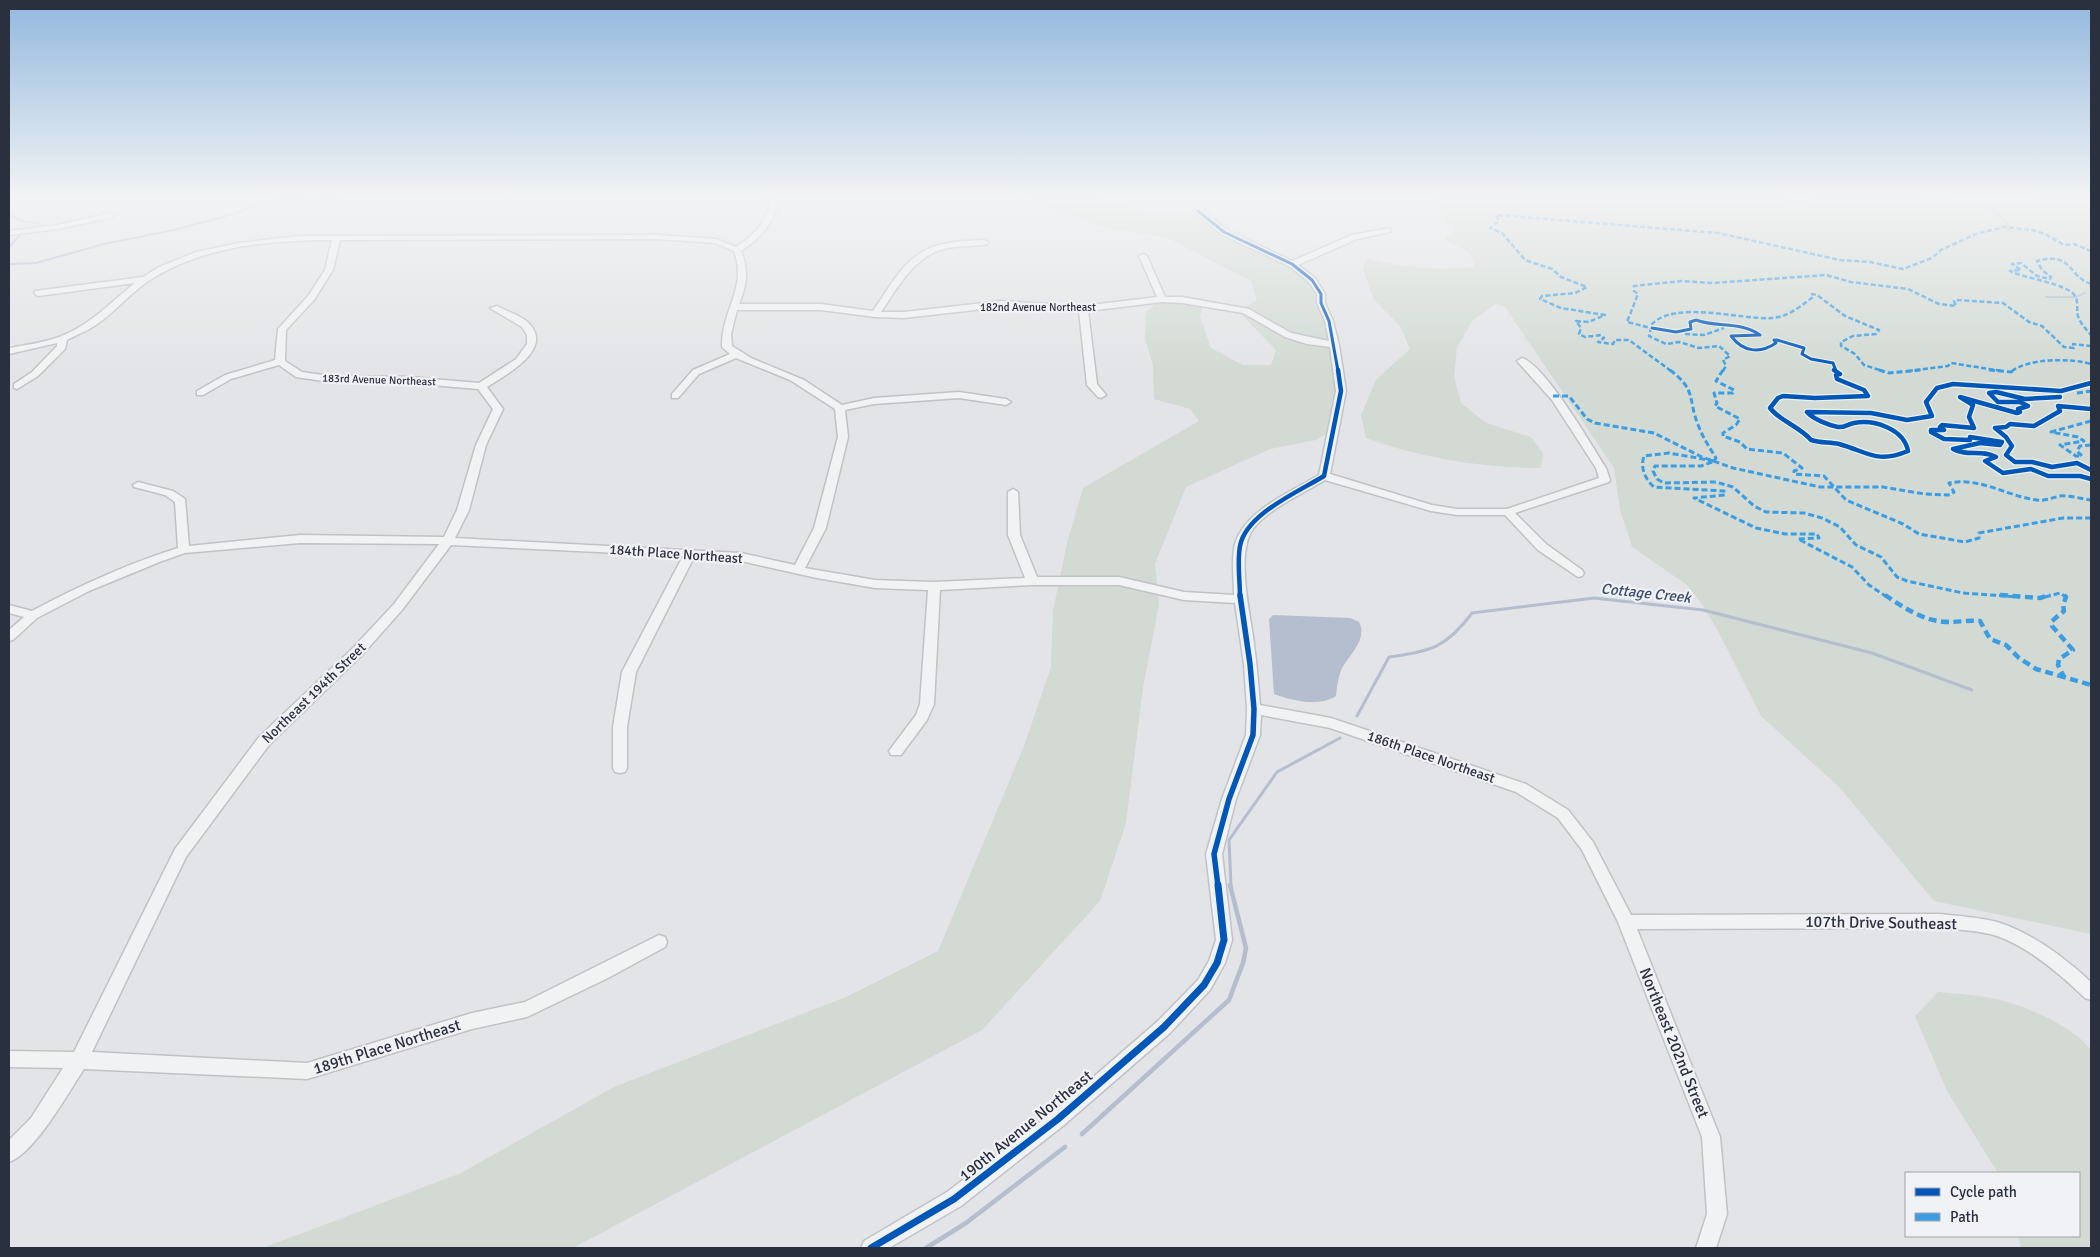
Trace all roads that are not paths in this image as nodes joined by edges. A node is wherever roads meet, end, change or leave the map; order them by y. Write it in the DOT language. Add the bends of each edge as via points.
graph roads {
  1 [pos="206,254"];
  2 [pos="333,254"];
  3 [pos="739,254"];
  4 [pos="925,254"];
  5 [pos="1270,254"];
  6 [pos="1317,254"];
  7 [pos="1143,256"];
  8 [pos="1292,264"];
  9 [pos="145,279"];
  10 [pos="38,293"];
  11 [pos="1162,299"];
  12 [pos="734,307"];
  13 [pos="494,308"];
  14 [pos="1083,309"];
  15 [pos="875,314"];
  16 [pos="62,338"];
  17 [pos="1334,345"];
  18 [pos="9,351"];
  19 [pos="735,354"];
  20 [pos="1522,361"];
  21 [pos="280,362"];
  22 [pos="17,386"];
  23 [pos="481,386"];
  24 [pos="200,393"];
  25 [pos="675,396"];
  26 [pos="1101,396"];
  27 [pos="1006,402"];
  28 [pos="840,408"];
  29 [pos="1324,476"];
  30 [pos="138,485"];
  31 [pos="1013,492"];
  32 [pos="1508,512"];
  33 [pos="448,541"];
  34 [pos="184,550"];
  35 [pos="690,553"];
  36 [pos="798,570"];
  37 [pos="1578,573"];
  38 [pos="1032,581"];
  39 [pos="934,586"];
  40 [pos="1240,600"];
  41 [pos="9,609"];
  42 [pos="34,615"];
  43 [pos="9,637"];
  44 [pos="1254,709"];
  45 [pos="896,751"];
  46 [pos="620,768"];
  47 [pos="1588,846"];
  48 [pos="1626,922"];
  49 [pos="659,942"];
  50 [pos="2091,993"];
  51 [pos="9,1059"];
  52 [pos="78,1060"];
  53 [pos="9,1153"];
  54 [pos="871,1248"];
  55 [pos="1706,1248"];
  1 -- 9 [label="street" via="166,267"];
  2 -- 21 [label="street" via="329,270 311,298 282,329"];
  3 -- 12 [label="street" via="744,271"];
  4 -- 15 [label="street"];
  5 -- 8 [label="street"];
  6 -- 8 [label="street"];
  7 -- 11 [label="street"];
  8 -- 17 [label="street" via="1312,280 1321,294"];
  9 -- 10 [label="street"];
  9 -- 16 [label="street" via="94,323"];
  11 -- 14 [label="street, 182nd Avenue Northeast"];
  11 -- 17 [label="street, 182nd Avenue Northeast" via="1197,301 1246,311 1288,335"];
  12 -- 15 [label="street, 182nd Avenue Northeast" via="821,307"];
  12 -- 19 [label="street" via="725,325 725,336 727,347"];
  13 -- 23 [label="street" via="525,325 532,336 532,344 514,367"];
  14 -- 15 [label="street, 182nd Avenue Northeast" via="1001,304 931,313"];
  14 -- 26 [label="street" via="1092,385"];
  16 -- 18 [label="street"];
  16 -- 22 [label="street" via="62,347 56,356"];
  17 -- 29 [label="street" via="1341,391"];
  19 -- 25 [label="street" via="696,372"];
  19 -- 28 [label="street" via="814,388"];
  20 -- 32 [label="street" via="1538,374 1601,468 1605,480"];
  21 -- 23 [label="street, 183rd Avenue Northeast" via="299,375 330,379 409,380"];
  21 -- 24 [label="street" via="228,377"];
  23 -- 33 [label="street, Northeast 194th Street" via="498,409 481,445 462,510"];
  27 -- 28 [label="street" via="959,394 874,401"];
  28 -- 36 [label="street" via="843,437 820,528"];
  29 -- 32 [label="street" via="1431,508 1458,512"];
  29 -- 40 [label="street, 190th Avenue Northeast" via="1259,516 1246,529 1240,546"];
  30 -- 34 [label="street" via="169,493 180,501"];
  31 -- 38 [label="street" via="1012,521 1017,547 1030,566"];
  32 -- 37 [label="street" via="1542,547"];
  33 -- 34 [label="street, 184th Place Northeast" via="300,539"];
  33 -- 35 [label="street, 184th Place Northeast"];
  33 -- 52 [label="street, Northeast 194th Street" via="398,607 363,646 264,741 180,853"];
  34 -- 42 [label="street, 184th Place Northeast" via="85,588"];
  35 -- 36 [label="street, 184th Place Northeast" via="741,557"];
  35 -- 46 [label="street" via="630,672 620,727"];
  36 -- 39 [label="street, 184th Place Northeast" via="875,584"];
  38 -- 39 [label="street, 184th Place Northeast"];
  38 -- 40 [label="street, 184th Place Northeast" via="1119,581 1184,596"];
  39 -- 45 [label="street" via="927,704 922,717"];
  40 -- 44 [label="street, 190th Avenue Northeast"];
  41 -- 42 [label="street"];
  42 -- 43 [label="street, 184th Place Northeast"];
  44 -- 47 [label="street, 186th Place Northeast" via="1331,723 1521,788 1563,814"];
  44 -- 54 [label="street, 190th Avenue Northeast" via="1253,735 1229,799 1214,854 1224,940 1217,963 1204,985 1164,1027 1051,1125 954,1199"];
  47 -- 48 [label="street, Northeast 202nd Street"];
  48 -- 50 [label="street, 107th Drive Southeast" via="1939,921 1997,929 2052,961"];
  48 -- 55 [label="street, Northeast 202nd Street" via="1711,1137 1717,1214"];
  49 -- 52 [label="street, 189th Place Northeast" via="527,1009 307,1071"];
  51 -- 52 [label="street, 189th Place Northeast"];
  52 -- 53 [label="street, Northeast 194th Street" via="37,1124"];
}
